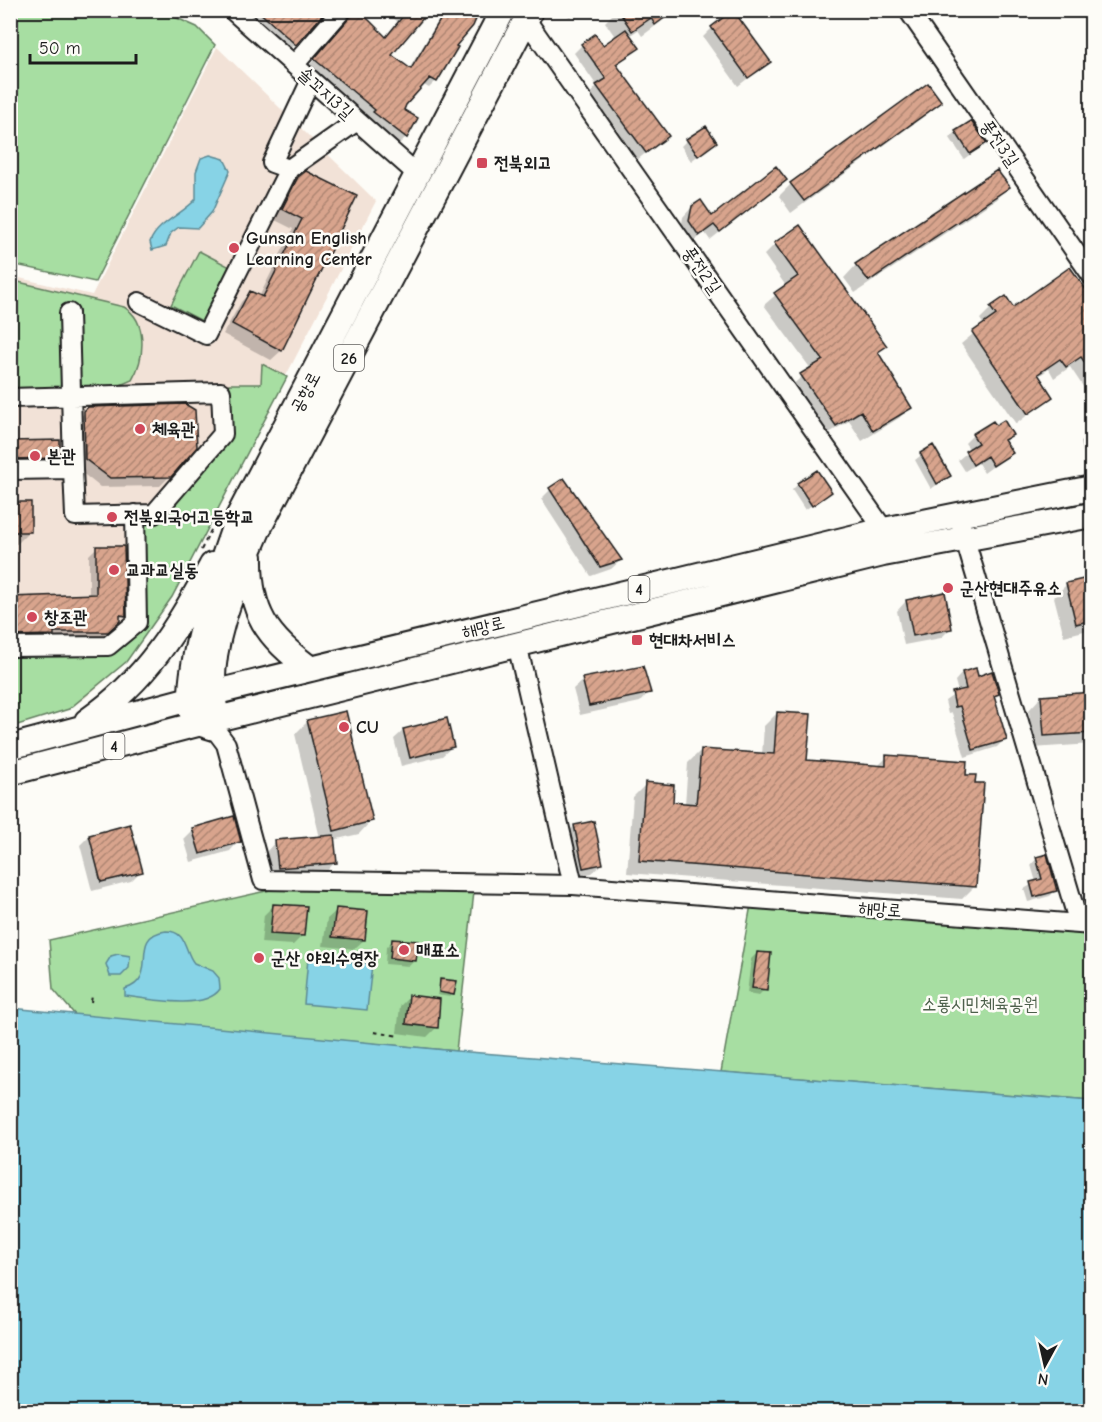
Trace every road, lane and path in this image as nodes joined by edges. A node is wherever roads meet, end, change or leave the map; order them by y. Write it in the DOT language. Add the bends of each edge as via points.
graph roads {
  1 [pos="342,10"];
  2 [pos="503,10"];
  3 [pos="908,10"];
  4 [pos="233,12"];
  5 [pos="525,14"];
  6 [pos="294,65"];
  7 [pos="311,80"];
  8 [pos="357,121"];
  9 [pos="289,169"];
  10 [pos="417,174"];
  11 [pos="1092,276"];
  12 [pos="139,302"];
  13 [pos="69,313"];
  14 [pos="72,397"];
  15 [pos="10,398"];
  16 [pos="74,469"];
  17 [pos="10,470"];
  18 [pos="1092,488"];
  19 [pos="957,513"];
  20 [pos="135,514"];
  21 [pos="1092,515"];
  22 [pos="226,522"];
  23 [pos="884,530"];
  24 [pos="964,538"];
  25 [pos="250,548"];
  26 [pos="199,553"];
  27 [pos="517,644"];
  28 [pos="10,646"];
  29 [pos="310,669"];
  30 [pos="201,696"];
  31 [pos="261,708"];
  32 [pos="217,719"];
  33 [pos="194,725"];
  34 [pos="73,731"];
  35 [pos="10,747"];
  36 [pos="228,752"];
  37 [pos="10,773"];
  38 [pos="573,885"];
  39 [pos="1085,925"];
  40 [pos="92,996"];
  41 [pos="91,1002"];
  42 [pos="374,1032"];
  43 [pos="399,1036"];
  1 -- 6 [label="street"];
  2 -- 10 [label="main road, 공항로 / 26"];
  3 -- 11 [label="street, 풍전3길"];
  4 -- 6 [label="street, 솔꼬지3길"];
  5 -- 23 [label="street, 풍전2길"];
  5 -- 25 [label="main road, 공항로 / 26"];
  6 -- 7 [label="street, 솔꼬지3길"];
  7 -- 8 [label="street, 솔꼬지3길"];
  7 -- 9 [label="street" via="272,162"];
  8 -- 9 [label="street"];
  8 -- 10 [label="street, 솔꼬지3길"];
  9 -- 12 [label="street" via="206,335"];
  10 -- 22 [label="main road, 공항로 / 26"];
  13 -- 14 [label="street"];
  14 -- 15 [label="street"];
  14 -- 16 [label="street"];
  14 -- 20 [label="street" via="221,392 223,434 154,514"];
  16 -- 17 [label="street"];
  16 -- 20 [label="street" via="75,516"];
  18 -- 19 [label="main road, 해망로 / 4"];
  19 -- 23 [label="main road, 해망로 / 4"];
  19 -- 24 [label="street, 해망로"];
  20 -- 28 [label="street" via="137,622 108,646"];
  21 -- 24 [label="main road, 해망로 / 4"];
  22 -- 26 [label="path"];
  22 -- 30 [label="main road, 공항로" via="218,573 196,655"];
  22 -- 34 [label="main road, 26" via="164,646 113,703"];
  23 -- 29 [label="main road, 해망로 / 4"];
  24 -- 27 [label="main road, 해망로 / 4" via="883,554"];
  24 -- 39 [label="street, 해망로"];
  25 -- 29 [label="main road" via="253,600 261,618 278,644"];
  25 -- 30 [label="main road, 공항로 / 26" via="235,582"];
  27 -- 31 [label="main road, 해망로 / 4"];
  27 -- 38 [label="street, 해망로"];
  29 -- 30 [label="main road, 해망로 / 4"];
  30 -- 32 [label="main road, 공항로 / 26"];
  30 -- 33 [label="main road, 공항로"];
  30 -- 34 [label="main road, 해망로 / 4"];
  31 -- 32 [label="main road, 해망로 / 4"];
  31 -- 36 [label="street" via="239,724 231,736"];
  32 -- 33 [label="main road, 해망로 / 4"];
  33 -- 36 [label="street" via="218,732"];
  33 -- 37 [label="main road, 해망로 / 4"];
  34 -- 35 [label="main road, 해망로 / 4"];
  36 -- 38 [label="street, 해망로" via="263,880"];
  38 -- 39 [label="street, 해망로"];
  40 -- 41 [label="path"];
  42 -- 43 [label="path"];
}
